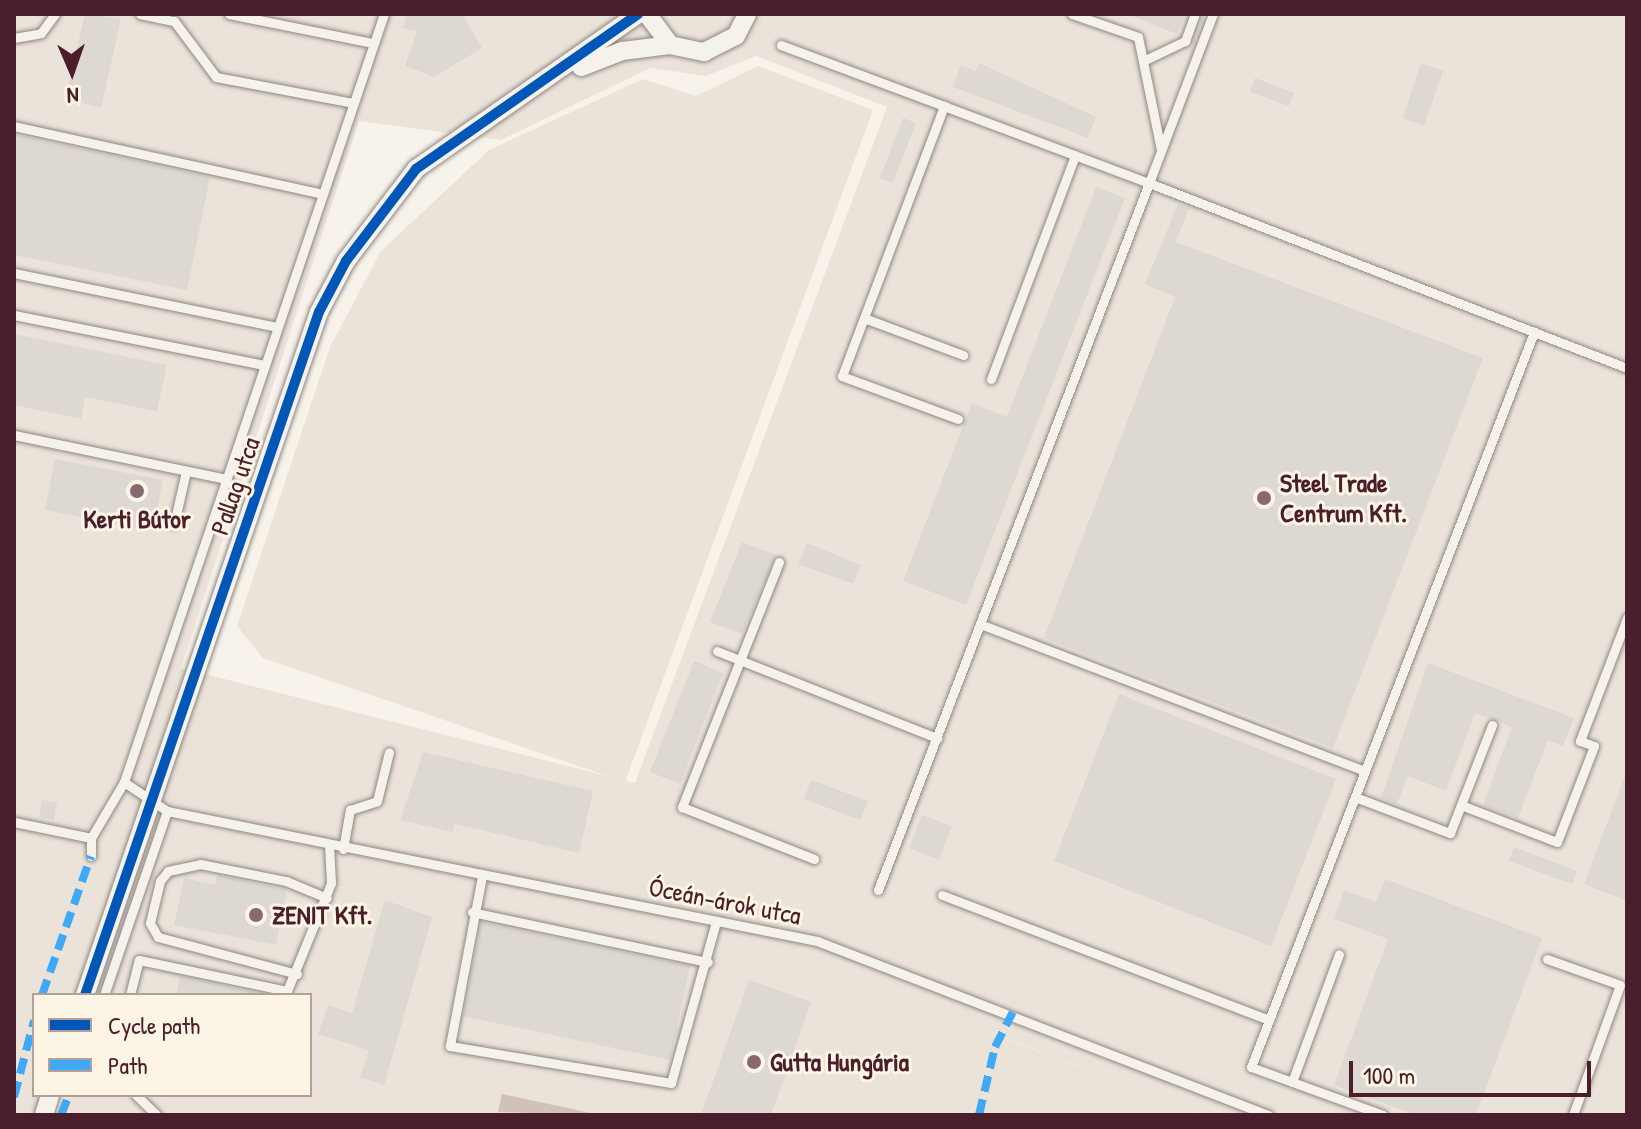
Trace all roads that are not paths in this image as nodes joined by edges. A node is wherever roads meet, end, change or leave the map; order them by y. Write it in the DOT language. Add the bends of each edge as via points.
graph roads {
  1 [pos="55,14"];
  2 [pos="140,14"];
  3 [pos="229,14"];
  4 [pos="384,14"];
  5 [pos="638,14"];
  6 [pos="647,14"];
  7 [pos="747,14"];
  8 [pos="1072,14"];
  9 [pos="1195,14"];
  10 [pos="1213,14"];
  11 [pos="14,38"];
  12 [pos="373,43"];
  13 [pos="670,45"];
  14 [pos="781,45"];
  15 [pos="1143,61"];
  16 [pos="552,78"];
  17 [pos="353,103"];
  18 [pos="944,106"];
  19 [pos="14,126"];
  20 [pos="1161,150"];
  21 [pos="1075,155"];
  22 [pos="1149,183"];
  23 [pos="322,194"];
  24 [pos="14,273"];
  25 [pos="14,315"];
  26 [pos="864,318"];
  27 [pos="277,327"];
  28 [pos="1534,332"];
  29 [pos="963,355"];
  30 [pos="264,365"];
  31 [pos="1627,368"];
  32 [pos="991,379"];
  33 [pos="958,419"];
  34 [pos="14,435"];
  35 [pos="186,471"];
  36 [pos="226,479"];
  37 [pos="174,524"];
  38 [pos="779,562"];
  39 [pos="1627,618"];
  40 [pos="980,624"];
  41 [pos="717,651"];
  42 [pos="740,660"];
  43 [pos="1492,725"];
  44 [pos="937,738"];
  45 [pos="389,752"];
  46 [pos="1365,771"];
  47 [pos="124,782"];
  48 [pos="1355,797"];
  49 [pos="1461,805"];
  50 [pos="159,807"];
  51 [pos="14,822"];
  52 [pos="91,838"];
  53 [pos="329,846"];
  54 [pos="343,849"];
  55 [pos="91,856"];
  56 [pos="814,859"];
  57 [pos="482,876"];
  58 [pos="878,890"];
  59 [pos="942,895"];
  60 [pos="327,898"];
  61 [pos="472,912"];
  62 [pos="716,922"];
  63 [pos="1339,954"];
  64 [pos="1547,959"];
  65 [pos="708,962"];
  66 [pos="297,974"];
  67 [pos="86,993"];
  68 [pos="105,993"];
  69 [pos="131,993"];
  70 [pos="1269,1020"];
  71 [pos="1292,1082"];
  72 [pos="138,1097"];
  73 [pos="157,1115"];
  74 [pos="1269,1115"];
  75 [pos="1383,1115"];
  76 [pos="1573,1115"];
  1 -- 11 [label="lane" via="41,33"];
  2 -- 17 [label="lane" via="174,21 216,77"];
  3 -- 12 [label="lane"];
  4 -- 12 [label="lane, Pallag utca"];
  5 -- 16 [label="street"];
  6 -- 13 [label="street"];
  7 -- 13 [label="street" via="721,47 687,52"];
  8 -- 15 [label="lane" via="1138,37"];
  9 -- 15 [label="lane" via="1185,41"];
  10 -- 20 [label="lane"];
  12 -- 17 [label="lane, Pallag utca"];
  13 -- 16 [label="street" via="622,51"];
  14 -- 18 [label="lane"];
  15 -- 20 [label="lane"];
  16 -- 50 [label="street, Pallag utca" via="416,169 346,261 319,312"];
  17 -- 23 [label="lane, Pallag utca"];
  18 -- 21 [label="lane"];
  18 -- 26 [label="lane"];
  19 -- 23 [label="lane"];
  20 -- 22 [label="lane"];
  21 -- 22 [label="lane"];
  21 -- 32 [label="lane"];
  22 -- 28 [label="lane"];
  22 -- 40 [label="lane"];
  23 -- 27 [label="lane, Pallag utca"];
  24 -- 27 [label="lane"];
  25 -- 30 [label="lane"];
  26 -- 29 [label="lane"];
  26 -- 33 [label="lane" via="842,376"];
  27 -- 30 [label="lane, Pallag utca"];
  28 -- 31 [label="lane"];
  28 -- 46 [label="lane"];
  30 -- 36 [label="lane, Pallag utca"];
  34 -- 35 [label="lane"];
  35 -- 36 [label="lane"];
  35 -- 37 [label="lane"];
  36 -- 47 [label="lane, Pallag utca"];
  38 -- 42 [label="lane"];
  39 -- 49 [label="lane" via="1580,741 1594,746 1557,842"];
  40 -- 44 [label="lane"];
  40 -- 46 [label="lane"];
  41 -- 42 [label="lane"];
  42 -- 44 [label="lane"];
  42 -- 56 [label="lane" via="682,807"];
  43 -- 49 [label="lane"];
  44 -- 58 [label="lane"];
  45 -- 54 [label="lane" via="377,801 350,810"];
  46 -- 48 [label="lane"];
  47 -- 50 [label="lane"];
  47 -- 52 [label="lane, Pallag utca"];
  48 -- 49 [label="lane" via="1450,833"];
  48 -- 70 [label="lane"];
  50 -- 53 [label="lane, Óceán-árok utca"];
  50 -- 67 [label="street, Pallag utca"];
  50 -- 68 [label="lane"];
  51 -- 52 [label="lane"];
  52 -- 55 [label="lane"];
  53 -- 54 [label="lane, Óceán-árok utca"];
  53 -- 60 [label="lane"];
  54 -- 57 [label="lane, Óceán-árok utca"];
  57 -- 61 [label="lane"];
  57 -- 62 [label="lane, Óceán-árok utca"];
  59 -- 70 [label="lane"];
  60 -- 66 [label="lane"];
  60 -- 66 [label="lane" via="286,881 200,864 168,871 160,881 150,923 158,937"];
  61 -- 65 [label="lane"];
  61 -- 65 [label="lane" via="450,1046 671,1083"];
  62 -- 65 [label="lane"];
  62 -- 74 [label="lane, Óceán-árok utca" via="817,941"];
  63 -- 71 [label="lane"];
  64 -- 76 [label="lane" via="1620,985"];
  66 -- 69 [label="lane" via="287,991 139,960"];
  70 -- 71 [label="lane" via="1251,1067"];
  71 -- 75 [label="lane"];
  72 -- 73 [label="lane"];
}
